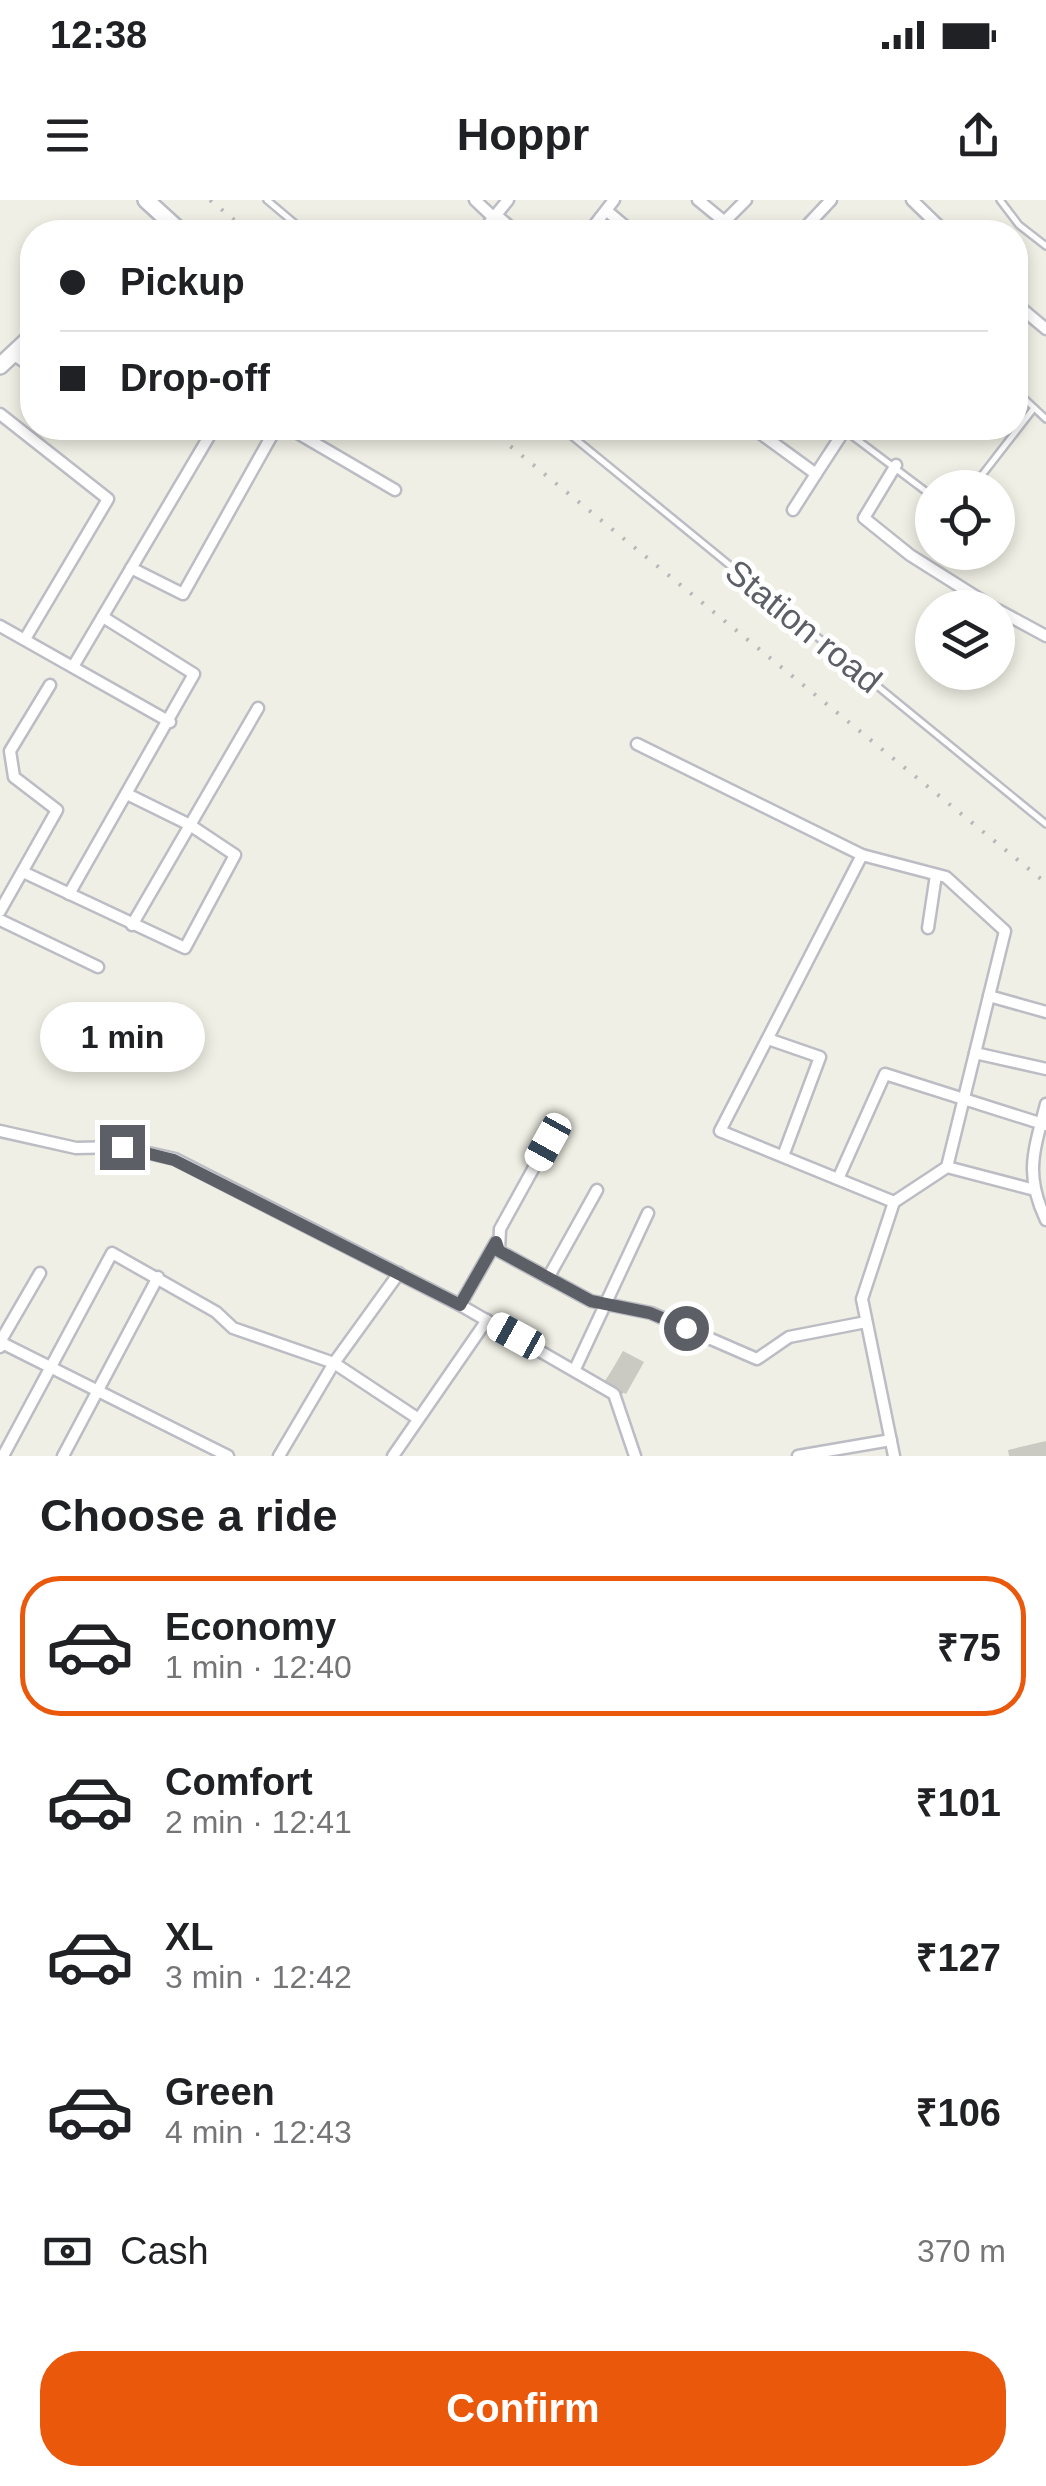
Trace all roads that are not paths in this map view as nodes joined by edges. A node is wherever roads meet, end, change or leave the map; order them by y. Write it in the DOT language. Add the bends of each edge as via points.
graph roads {
  1 [pos="146,200"];
  2 [pos="267,200"];
  3 [pos="475,200"];
  4 [pos="508,200"];
  5 [pos="614,200"];
  6 [pos="698,200"];
  7 [pos="746,200"];
  8 [pos="831,200"];
  9 [pos="912,200"];
  10 [pos="1000,200"];
  11 [pos="607,211"];
  12 [pos="495,216"];
  13 [pos="167,220"];
  14 [pos="291,220"];
  15 [pos="492,220"];
  16 [pos="500,220"];
  17 [pos="600,220"];
  18 [pos="618,220"];
  19 [pos="722,220"];
  20 [pos="726,220"];
  21 [pos="812,220"];
  22 [pos="933,220"];
  23 [pos="1015,220"];
  24 [pos="20,347"];
  25 [pos="13,354"];
  26 [pos="20,359"];
  27 [pos="0,366"];
  28 [pos="1028,402"];
  29 [pos="1034,408"];
  30 [pos="0,414"];
  31 [pos="1028,416"];
  32 [pos="1046,420"];
  33 [pos="20,430"];
  34 [pos="33,440"];
  35 [pos="207,440"];
  36 [pos="269,440"];
  37 [pos="310,440"];
  38 [pos="577,440"];
  39 [pos="769,440"];
  40 [pos="838,440"];
  41 [pos="861,440"];
  42 [pos="1009,440"];
  43 [pos="896,465"];
  44 [pos="986,470"];
  45 [pos="816,474"];
  46 [pos="915,481"];
  47 [pos="395,490"];
  48 [pos="793,510"];
  49 [pos="131,568"];
  50 [pos="967,590"];
  51 [pos="102,617"];
  52 [pos="1015,619"];
  53 [pos="0,626"];
  54 [pos="1046,636"];
  55 [pos="26,639"];
  56 [pos="74,665"];
  57 [pos="50,685"];
  58 [pos="258,708"];
  59 [pos="170,722"];
  60 [pos="637,744"];
  61 [pos="5,749"];
  62 [pos="128,794"];
  63 [pos="1046,824"];
  64 [pos="190,825"];
  65 [pos="862,855"];
  66 [pos="24,872"];
  67 [pos="936,875"];
  68 [pos="68,894"];
  69 [pos="0,911"];
  70 [pos="0,920"];
  71 [pos="132,924"];
  72 [pos="928,928"];
  73 [pos="98,967"];
  74 [pos="989,996"];
  75 [pos="1046,1012"];
  76 [pos="768,1038"];
  77 [pos="975,1053"];
  78 [pos="1046,1069"];
  79 [pos="964,1096"];
  80 [pos="1046,1104"];
  81 [pos="1043,1124"];
  82 [pos="0,1131"];
  83 [pos="548,1142"];
  84 [pos="783,1156"];
  85 [pos="947,1167"];
  86 [pos="838,1179"];
  87 [pos="1031,1189"];
  88 [pos="597,1190"];
  89 [pos="894,1202"];
  90 [pos="648,1213"];
  91 [pos="1046,1220"];
  92 [pos="496,1242"];
  93 [pos="399,1272"];
  94 [pos="40,1273"];
  95 [pos="158,1277"];
  96 [pos="548,1278"];
  97 [pos="604,1302"];
  98 [pos="460,1305"];
  99 [pos="487,1320"];
  100 [pos="866,1322"];
  101 [pos="1,1344"];
  102 [pos="334,1363"];
  103 [pos="48,1366"];
  104 [pos="575,1369"];
  105 [pos="98,1391"];
  106 [pos="417,1418"];
  107 [pos="890,1440"];
  108 [pos="3,1456"];
  109 [pos="64,1456"];
  110 [pos="228,1456"];
  111 [pos="279,1456"];
  112 [pos="393,1456"];
  113 [pos="635,1456"];
  114 [pos="798,1456"];
  115 [pos="894,1456"];
  1 -- 13 [label="street"];
  2 -- 14 [label="lane"];
  3 -- 12 [label="street"];
  4 -- 12 [label="street"];
  5 -- 11 [label="street"];
  6 -- 19 [label="street"];
  7 -- 20 [label="street"];
  8 -- 21 [label="street"];
  9 -- 22 [label="street"];
  10 -- 23 [label="lane"];
  11 -- 17 [label="street"];
  11 -- 18 [label="street"];
  12 -- 15 [label="street"];
  12 -- 16 [label="street"];
  24 -- 25 [label="street"];
  25 -- 26 [label="street"];
  25 -- 27 [label="street"];
  28 -- 29 [label="lane"];
  29 -- 31 [label="lane"];
  29 -- 32 [label="lane"];
  30 -- 33 [label="street"];
  34 -- 55 [label="street" via="108,499"];
  35 -- 49 [label="street"];
  36 -- 49 [label="street" via="184,594"];
  37 -- 47 [label="street"];
  38 -- 63 [label="lane, Station road"];
  39 -- 45 [label="street"];
  40 -- 45 [label="street"];
  41 -- 43 [label="lane"];
  42 -- 44 [label="lane"];
  43 -- 46 [label="lane"];
  43 -- 50 [label="street" via="864,518"];
  45 -- 48 [label="street"];
  49 -- 51 [label="street"];
  51 -- 56 [label="street"];
  51 -- 59 [label="street" via="194,674"];
  52 -- 54 [label="street"];
  53 -- 55 [label="street"];
  55 -- 56 [label="street"];
  56 -- 59 [label="street"];
  57 -- 61 [label="street"];
  58 -- 64 [label="street"];
  59 -- 62 [label="street"];
  60 -- 65 [label="street"];
  61 -- 66 [label="street" via="14,778 58,810"];
  62 -- 64 [label="street"];
  62 -- 68 [label="street"];
  64 -- 71 [label="street"];
  64 -- 71 [label="street" via="235,855 185,948"];
  65 -- 67 [label="street"];
  65 -- 76 [label="street"];
  66 -- 68 [label="street"];
  66 -- 69 [label="street"];
  67 -- 72 [label="street"];
  67 -- 74 [label="street" via="1005,931"];
  68 -- 71 [label="street"];
  70 -- 73 [label="street"];
  74 -- 75 [label="street"];
  74 -- 77 [label="street"];
  76 -- 84 [label="street" via="820,1057"];
  76 -- 84 [label="street" via="720,1131"];
  77 -- 78 [label="street"];
  77 -- 79 [label="street"];
  79 -- 81 [label="street"];
  79 -- 85 [label="street"];
  79 -- 86 [label="street" via="885,1074"];
  80 -- 81 [label="street"];
  81 -- 87 [label="street" via="1032,1154"];
  82 -- 93 [label="street" via="174,1160"];
  83 -- 92 [label="street"];
  84 -- 86 [label="street"];
  85 -- 87 [label="street"];
  85 -- 89 [label="street"];
  86 -- 89 [label="street"];
  87 -- 91 [label="street"];
  88 -- 96 [label="street"];
  89 -- 100 [label="street" via="862,1299"];
  90 -- 97 [label="street"];
  92 -- 96 [label="street" via="499,1251"];
  92 -- 98 [label="street"];
  93 -- 98 [label="street"];
  93 -- 102 [label="street"];
  94 -- 101 [label="street"];
  95 -- 102 [label="street" via="232,1328"];
  95 -- 103 [label="street" via="112,1253"];
  95 -- 105 [label="street"];
  96 -- 97 [label="street"];
  97 -- 100 [label="street" via="650,1313 758,1359 789,1338"];
  97 -- 104 [label="street"];
  98 -- 99 [label="street"];
  99 -- 104 [label="street"];
  99 -- 106 [label="street"];
  100 -- 107 [label="street"];
  101 -- 103 [label="street"];
  102 -- 106 [label="street"];
  102 -- 111 [label="street"];
  103 -- 105 [label="street"];
  103 -- 108 [label="street"];
  104 -- 113 [label="street" via="620,1404"];
  105 -- 109 [label="street"];
  105 -- 110 [label="street"];
  106 -- 112 [label="street"];
  107 -- 114 [label="street"];
  107 -- 115 [label="street"];
}
